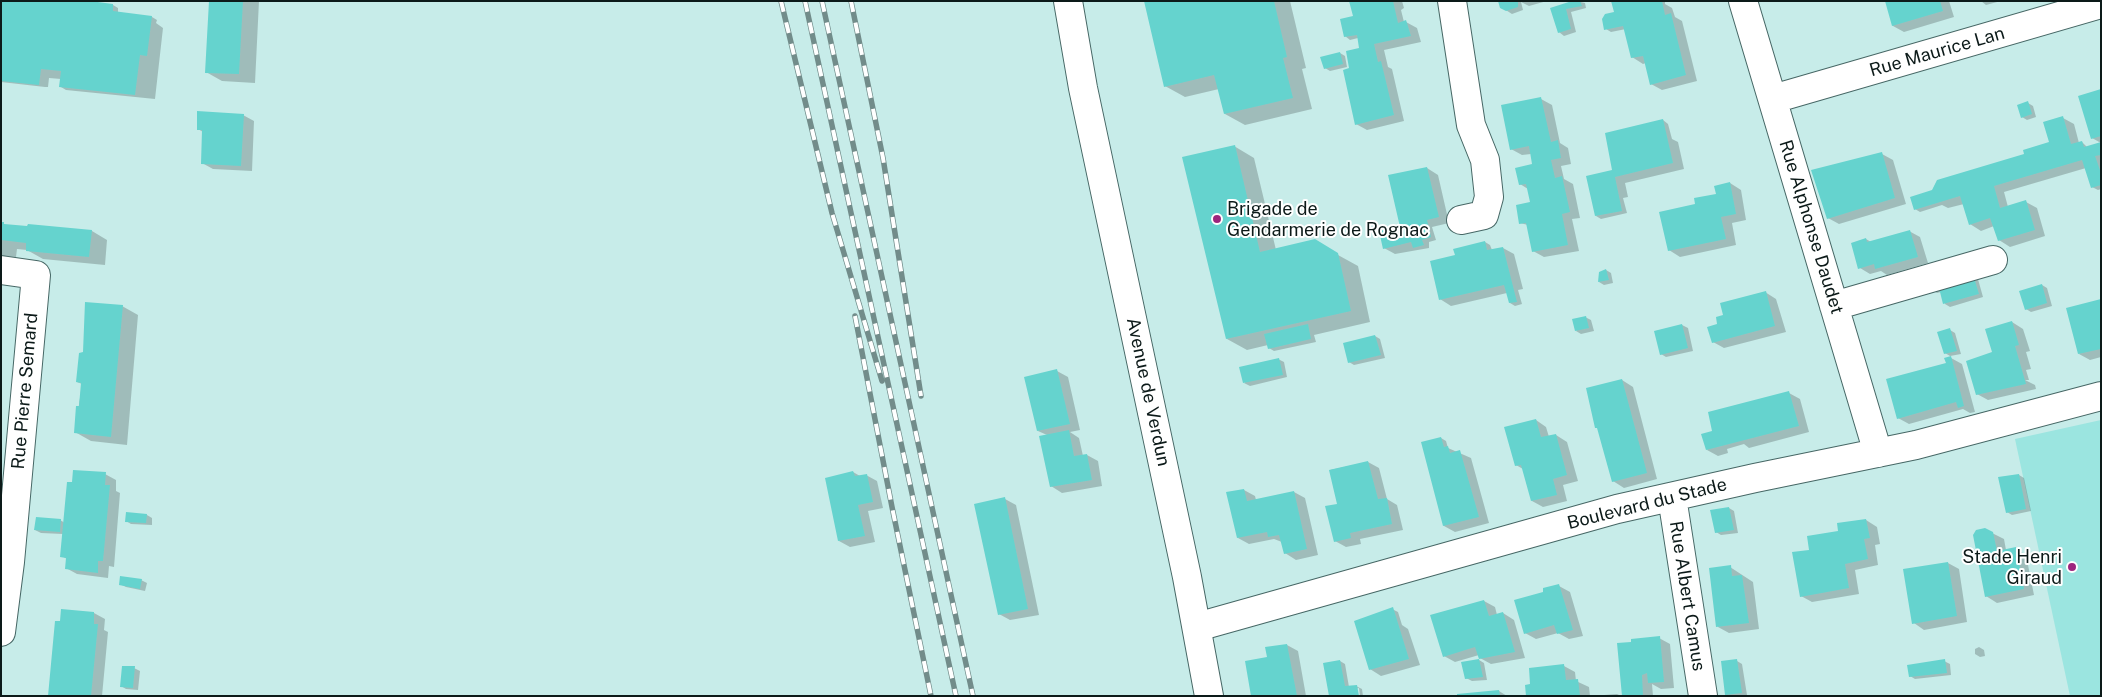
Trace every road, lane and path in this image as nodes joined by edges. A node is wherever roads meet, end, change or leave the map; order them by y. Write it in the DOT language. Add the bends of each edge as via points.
graph roads {
  1 [pos="1059,1"];
  2 [pos="1068,1"];
  3 [pos="1452,1"];
  4 [pos="1743,1"];
  5 [pos="2101,4"];
  6 [pos="1083,88"];
  7 [pos="1773,99"];
  8 [pos="1461,220"];
  9 [pos="1993,260"];
  10 [pos="1,270"];
  11 [pos="1834,306"];
  12 [pos="2101,396"];
  13 [pos="1878,453"];
  14 [pos="1672,497"];
  15 [pos="1197,627"];
  16 [pos="1,632"];
  17 [pos="1209,696"];
  18 [pos="1703,696"];
  1 -- 6 [label="street"];
  2 -- 6 [label="street"];
  3 -- 8 [label="street" via="1471,125 1485,160 1489,197 1484,215"];
  4 -- 7 [label="street, Rue Alphonse Daudet"];
  5 -- 7 [label="street, Rue Maurice Lan"];
  6 -- 15 [label="street, Avenue de Verdun"];
  7 -- 11 [label="street, Rue Alphonse Daudet"];
  9 -- 11 [label="street"];
  10 -- 16 [label="street, Rue Pierre Semard" via="36,275"];
  11 -- 13 [label="street, Rue Alphonse Daudet"];
  12 -- 13 [label="street, Boulevard du Stade"];
  13 -- 14 [label="street, Boulevard du Stade"];
  14 -- 15 [label="street, Boulevard du Stade" via="1616,509"];
  14 -- 18 [label="street, Rue Albert Camus"];
  15 -- 17 [label="street, Avenue de Verdun"];
}
